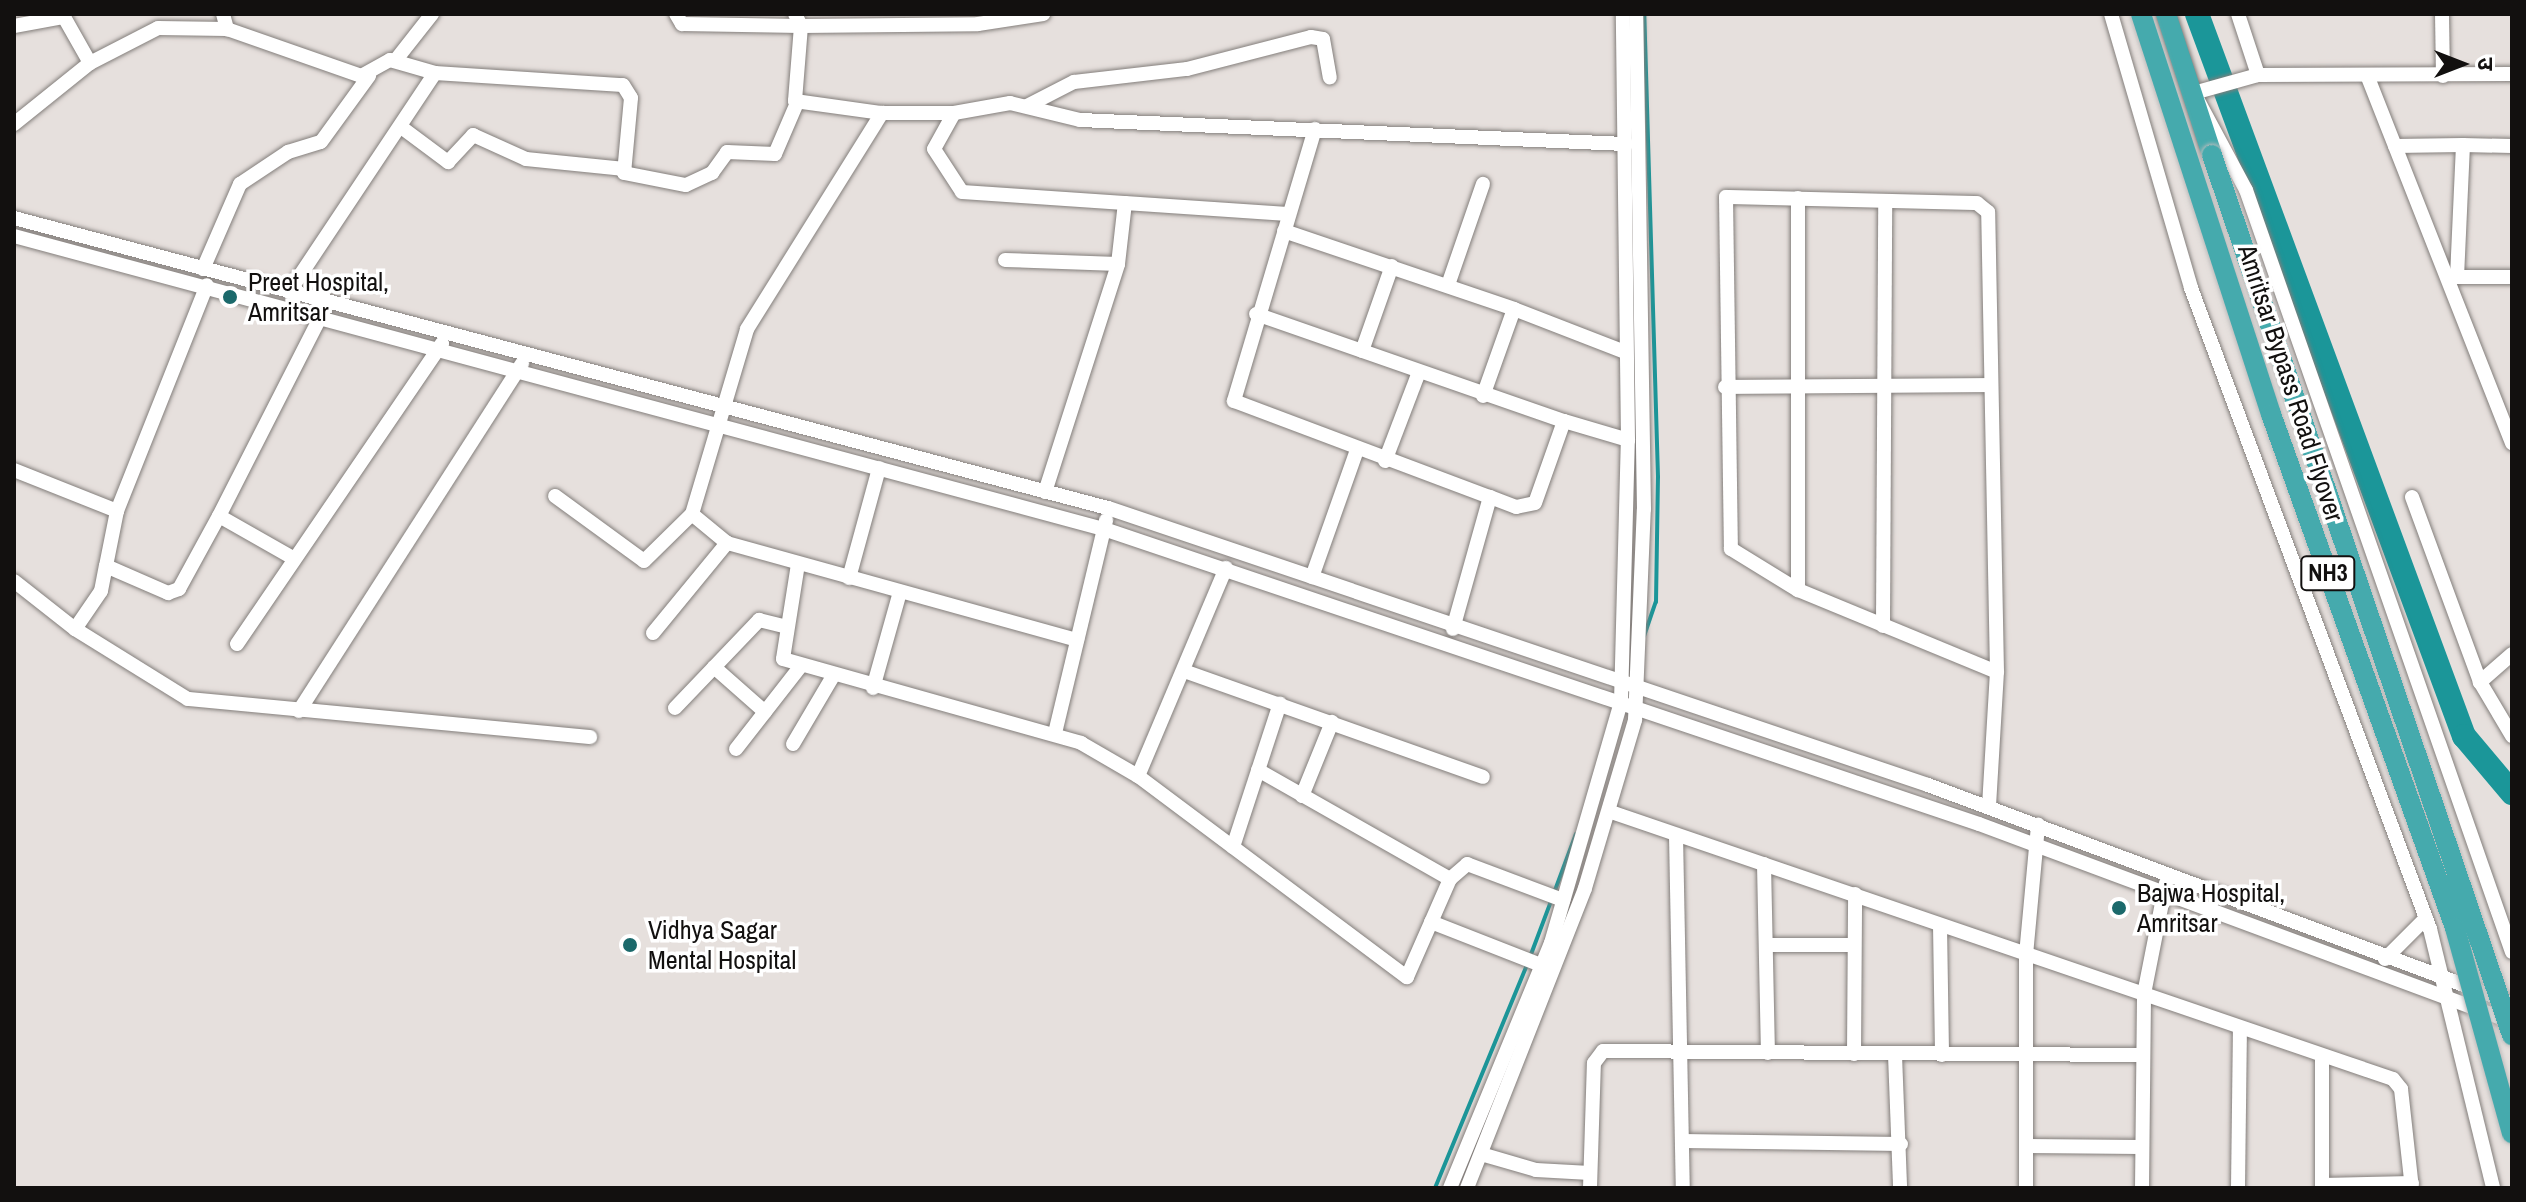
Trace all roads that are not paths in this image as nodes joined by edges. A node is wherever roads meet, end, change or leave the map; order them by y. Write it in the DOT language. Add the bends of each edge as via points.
graph roads {
  1 [pos="432,14"];
  2 [pos="676,14"];
  3 [pos="962,14"];
  4 [pos="1043,14"];
  5 [pos="1623,14"];
  6 [pos="1636,14"];
  7 [pos="2111,14"];
  8 [pos="2141,14"];
  9 [pos="2166,14"];
  10 [pos="2238,14"];
  11 [pos="2442,14"];
  12 [pos="770,19"];
  13 [pos="798,20"];
  14 [pos="871,20"];
  15 [pos="225,21"];
  16 [pos="943,22"];
  17 [pos="14,26"];
  18 [pos="395,61"];
  19 [pos="90,63"];
  20 [pos="435,73"];
  21 [pos="2512,74"];
  22 [pos="2258,75"];
  23 [pos="2367,75"];
  24 [pos="369,76"];
  25 [pos="2443,76"];
  26 [pos="1330,77"];
  27 [pos="2194,93"];
  28 [pos="797,103"];
  29 [pos="1027,106"];
  30 [pos="882,113"];
  31 [pos="954,113"];
  32 [pos="14,124"];
  33 [pos="401,127"];
  34 [pos="1315,129"];
  35 [pos="1626,144"];
  36 [pos="2463,145"];
  37 [pos="2395,146"];
  38 [pos="2512,146"];
  39 [pos="624,169"];
  40 [pos="1483,184"];
  41 [pos="1798,198"];
  42 [pos="1885,201"];
  43 [pos="1125,203"];
  44 [pos="1288,214"];
  45 [pos="14,218"];
  46 [pos="1284,231"];
  47 [pos="14,236"];
  48 [pos="1005,260"];
  49 [pos="1118,264"];
  50 [pos="1392,266"];
  51 [pos="203,269"];
  52 [pos="2452,276"];
  53 [pos="2512,277"];
  54 [pos="207,285"];
  55 [pos="1448,285"];
  56 [pos="289,292"];
  57 [pos="329,301"];
  58 [pos="1514,309"];
  59 [pos="1256,314"];
  60 [pos="322,315"];
  61 [pos="449,333"];
  62 [pos="439,347"];
  63 [pos="1362,351"];
  64 [pos="1625,352"];
  65 [pos="528,353"];
  66 [pos="518,369"];
  67 [pos="1419,372"];
  68 [pos="1989,385"];
  69 [pos="1884,386"];
  70 [pos="1725,387"];
  71 [pos="1797,388"];
  72 [pos="1483,396"];
  73 [pos="719,406"];
  74 [pos="1564,421"];
  75 [pos="714,423"];
  76 [pos="1628,440"];
  77 [pos="2512,443"];
  78 [pos="1357,450"];
  79 [pos="1385,461"];
  80 [pos="879,468"];
  81 [pos="14,470"];
  82 [pos="1045,492"];
  83 [pos="555,496"];
  84 [pos="1490,497"];
  85 [pos="2412,497"];
  86 [pos="1108,508"];
  87 [pos="117,511"];
  88 [pos="692,514"];
  89 [pos="219,516"];
  90 [pos="1104,529"];
  91 [pos="727,543"];
  92 [pos="293,558"];
  93 [pos="798,564"];
  94 [pos="106,566"];
  95 [pos="1226,568"];
  96 [pos="1312,577"];
  97 [pos="849,578"];
  98 [pos="14,581"];
  99 [pos="1798,590"];
  100 [pos="900,592"];
  101 [pos="783,626"];
  102 [pos="1883,626"];
  103 [pos="75,629"];
  104 [pos="1453,629"];
  105 [pos="653,633"];
  106 [pos="1077,640"];
  107 [pos="237,644"];
  108 [pos="2512,654"];
  109 [pos="714,667"];
  110 [pos="800,667"];
  111 [pos="1184,671"];
  112 [pos="1997,672"];
  113 [pos="833,676"];
  114 [pos="2480,682"];
  115 [pos="1622,686"];
  116 [pos="873,688"];
  117 [pos="1638,690"];
  118 [pos="1621,702"];
  119 [pos="1280,703"];
  120 [pos="1637,706"];
  121 [pos="675,708"];
  122 [pos="299,711"];
  123 [pos="765,712"];
  124 [pos="1332,722"];
  125 [pos="1055,733"];
  126 [pos="2512,736"];
  127 [pos="590,737"];
  128 [pos="793,744"];
  129 [pos="736,749"];
  130 [pos="1258,770"];
  131 [pos="1138,776"];
  132 [pos="1483,777"];
  133 [pos="1302,796"];
  134 [pos="1989,806"];
  135 [pos="1611,812"];
  136 [pos="2038,825"];
  137 [pos="1676,835"];
  138 [pos="1233,847"];
  139 [pos="2031,847"];
  140 [pos="1764,864"];
  141 [pos="2168,875"];
  142 [pos="1450,879"];
  143 [pos="2165,890"];
  144 [pos="1855,894"];
  145 [pos="1563,900"];
  146 [pos="2426,918"];
  147 [pos="1431,922"];
  148 [pos="1940,925"];
  149 [pos="1766,945"];
  150 [pos="1851,945"];
  151 [pos="2512,952"];
  152 [pos="2026,955"];
  153 [pos="2385,959"];
  154 [pos="1541,965"];
  155 [pos="2442,979"];
  156 [pos="2144,994"];
  157 [pos="2447,999"];
  158 [pos="2512,1003"];
  159 [pos="2512,1022"];
  160 [pos="2240,1029"];
  161 [pos="2512,1035"];
  162 [pos="1681,1051"];
  163 [pos="1768,1053"];
  164 [pos="1854,1054"];
  165 [pos="2027,1054"];
  166 [pos="1895,1055"];
  167 [pos="1942,1055"];
  168 [pos="2142,1055"];
  169 [pos="2322,1060"];
  170 [pos="2512,1133"];
  171 [pos="1682,1141"];
  172 [pos="1901,1144"];
  173 [pos="2027,1146"];
  174 [pos="2141,1147"];
  175 [pos="1481,1154"];
  176 [pos="1590,1181"];
  177 [pos="2322,1186"];
  178 [pos="2412,1186"];
  179 [pos="1450,1188"];
  180 [pos="1467,1188"];
  181 [pos="1683,1188"];
  182 [pos="1900,1188"];
  183 [pos="2026,1188"];
  184 [pos="2142,1188"];
  185 [pos="2238,1188"];
  186 [pos="2493,1188"];
  1 -- 18 [label="street"];
  2 -- 12 [label="street" via="682,24"];
  3 -- 16 [label="street"];
  4 -- 16 [label="street"];
  5 -- 35 [label="street"];
  6 -- 117 [label="street" via="1644,509"];
  7 -- 146 [label="street" via="2191,288"];
  8 -- 170 [label="highway, Amritsar Bypass Road Flyover / NH3, bridge" via="2271,414 2455,928"];
  9 -- 27 [label="highway, NH3"];
  10 -- 22 [label="street"];
  11 -- 25 [label="street"];
  12 -- 13 [label="street"];
  13 -- 14 [label="street"];
  13 -- 28 [label="street"];
  14 -- 16 [label="street"];
  15 -- 19 [label="street" via="158,28"];
  15 -- 24 [label="street"];
  17 -- 19 [label="street" via="64,17"];
  18 -- 20 [label="street"];
  18 -- 24 [label="street"];
  19 -- 32 [label="street"];
  20 -- 33 [label="street"];
  20 -- 39 [label="street" via="627,87"];
  21 -- 25 [label="street"];
  22 -- 23 [label="street"];
  22 -- 27 [label="street"];
  23 -- 25 [label="street"];
  23 -- 37 [label="street"];
  24 -- 51 [label="street" via="321,142 288,152 240,184"];
  26 -- 29 [label="street" via="1323,39 1311,37 1187,69 1074,82"];
  27 -- 151 [label="street" via="2246,190"];
  27 -- 161 [label="highway, Amritsar Bypass Road Flyover / NH3, bridge"];
  28 -- 30 [label="street"];
  28 -- 39 [label="street" via="770,157 727,152 712,173 686,185 634,178"];
  29 -- 31 [label="street" via="1001,103"];
  29 -- 34 [label="street" via="1080,120"];
  30 -- 31 [label="street"];
  30 -- 73 [label="street" via="762,298"];
  31 -- 43 [label="street" via="934,149 957,189"];
  33 -- 39 [label="street" via="448,162 473,135 526,159"];
  33 -- 56 [label="street"];
  34 -- 35 [label="street"];
  34 -- 44 [label="street"];
  35 -- 64 [label="street"];
  36 -- 37 [label="street"];
  36 -- 38 [label="street"];
  36 -- 52 [label="street"];
  37 -- 52 [label="street"];
  40 -- 55 [label="street"];
  41 -- 42 [label="street"];
  41 -- 70 [label="street" via="1733,195 1723,203"];
  41 -- 71 [label="street"];
  42 -- 68 [label="street" via="1977,203 1988,212"];
  42 -- 69 [label="street"];
  43 -- 44 [label="street"];
  43 -- 49 [label="street"];
  44 -- 46 [label="street"];
  45 -- 51 [label="street"];
  46 -- 50 [label="street"];
  46 -- 59 [label="street"];
  47 -- 54 [label="street"];
  48 -- 49 [label="street"];
  49 -- 82 [label="street"];
  50 -- 55 [label="street"];
  50 -- 63 [label="street"];
  51 -- 56 [label="street"];
  52 -- 53 [label="street"];
  52 -- 77 [label="street"];
  54 -- 60 [label="street"];
  54 -- 87 [label="street"];
  55 -- 58 [label="street"];
  56 -- 57 [label="street"];
  57 -- 60 [label="street"];
  57 -- 61 [label="street"];
  58 -- 64 [label="street"];
  58 -- 72 [label="street"];
  59 -- 63 [label="street"];
  59 -- 78 [label="street" via="1234,382 1236,405"];
  60 -- 62 [label="street"];
  60 -- 89 [label="street"];
  61 -- 62 [label="street"];
  61 -- 65 [label="street"];
  62 -- 66 [label="street"];
  62 -- 92 [label="street"];
  63 -- 67 [label="street"];
  64 -- 76 [label="street"];
  65 -- 66 [label="street"];
  65 -- 73 [label="street"];
  66 -- 75 [label="street"];
  66 -- 122 [label="street"];
  67 -- 72 [label="street"];
  67 -- 79 [label="street"];
  68 -- 69 [label="street"];
  68 -- 112 [label="street"];
  69 -- 71 [label="street"];
  69 -- 102 [label="street"];
  70 -- 71 [label="street"];
  70 -- 99 [label="street" via="1731,549"];
  71 -- 99 [label="street"];
  72 -- 74 [label="street"];
  73 -- 75 [label="street"];
  73 -- 82 [label="street"];
  74 -- 76 [label="street"];
  74 -- 84 [label="street" via="1535,503 1516,507"];
  75 -- 80 [label="street"];
  75 -- 88 [label="street"];
  76 -- 115 [label="street"];
  78 -- 79 [label="street"];
  78 -- 96 [label="street"];
  79 -- 84 [label="street"];
  80 -- 90 [label="street"];
  80 -- 97 [label="street"];
  81 -- 87 [label="street"];
  82 -- 86 [label="street"];
  83 -- 88 [label="street" via="644,561"];
  84 -- 104 [label="street"];
  85 -- 114 [label="street"];
  86 -- 90 [label="street"];
  86 -- 96 [label="street"];
  87 -- 94 [label="street"];
  88 -- 91 [label="street"];
  89 -- 92 [label="street"];
  89 -- 94 [label="street" via="176,593"];
  90 -- 95 [label="street"];
  90 -- 106 [label="street"];
  91 -- 93 [label="street"];
  91 -- 105 [label="street"];
  92 -- 107 [label="street"];
  93 -- 97 [label="street"];
  93 -- 101 [label="street"];
  94 -- 103 [label="street" via="101,591"];
  95 -- 111 [label="street"];
  95 -- 118 [label="street"];
  96 -- 104 [label="street"];
  97 -- 100 [label="street"];
  98 -- 103 [label="street"];
  99 -- 102 [label="street"];
  100 -- 106 [label="street"];
  100 -- 116 [label="street"];
  101 -- 109 [label="street" via="759,620"];
  101 -- 110 [label="street" via="779,656"];
  102 -- 112 [label="street"];
  103 -- 122 [label="street" via="188,699"];
  104 -- 115 [label="street"];
  106 -- 125 [label="street"];
  108 -- 114 [label="street"];
  109 -- 121 [label="street"];
  109 -- 123 [label="street"];
  110 -- 113 [label="street"];
  110 -- 123 [label="street"];
  111 -- 119 [label="street"];
  111 -- 131 [label="street"];
  112 -- 134 [label="street"];
  113 -- 116 [label="street"];
  113 -- 128 [label="street"];
  114 -- 126 [label="street"];
  115 -- 117 [label="street"];
  115 -- 118 [label="street"];
  116 -- 125 [label="street"];
  117 -- 120 [label="street"];
  117 -- 134 [label="street"];
  118 -- 120 [label="street"];
  118 -- 145 [label="street"];
  119 -- 124 [label="street"];
  119 -- 130 [label="street"];
  120 -- 135 [label="street"];
  120 -- 139 [label="street"];
  122 -- 127 [label="street"];
  123 -- 129 [label="street"];
  124 -- 132 [label="street"];
  124 -- 133 [label="street"];
  125 -- 131 [label="street"];
  130 -- 133 [label="street"];
  130 -- 138 [label="street"];
  131 -- 138 [label="street"];
  133 -- 142 [label="street"];
  134 -- 136 [label="street"];
  135 -- 137 [label="street"];
  135 -- 175 [label="street"];
  136 -- 139 [label="street"];
  136 -- 141 [label="street"];
  137 -- 140 [label="street"];
  137 -- 162 [label="street"];
  138 -- 147 [label="street" via="1407,977"];
  139 -- 143 [label="street"];
  139 -- 152 [label="street"];
  140 -- 144 [label="street"];
  140 -- 149 [label="street"];
  141 -- 143 [label="street"];
  141 -- 153 [label="street"];
  142 -- 145 [label="street" via="1478,862"];
  142 -- 147 [label="street"];
  143 -- 156 [label="street"];
  143 -- 157 [label="street"];
  144 -- 148 [label="street"];
  144 -- 150 [label="street"];
  145 -- 154 [label="street"];
  146 -- 153 [label="street"];
  146 -- 155 [label="street"];
  147 -- 154 [label="street"];
  148 -- 152 [label="street"];
  148 -- 167 [label="street"];
  149 -- 150 [label="street"];
  149 -- 163 [label="street"];
  150 -- 164 [label="street"];
  152 -- 156 [label="street"];
  152 -- 165 [label="street"];
  153 -- 155 [label="street"];
  154 -- 179 [label="street"];
  155 -- 157 [label="street"];
  155 -- 158 [label="street"];
  156 -- 160 [label="street"];
  156 -- 168 [label="street"];
  157 -- 159 [label="street"];
  157 -- 186 [label="street"];
  160 -- 169 [label="street"];
  160 -- 185 [label="street"];
  162 -- 163 [label="street"];
  162 -- 171 [label="street"];
  162 -- 176 [label="street" via="1595,1057"];
  163 -- 164 [label="street"];
  164 -- 166 [label="street"];
  165 -- 167 [label="street"];
  165 -- 168 [label="street"];
  165 -- 173 [label="street"];
  166 -- 167 [label="street"];
  166 -- 172 [label="street"];
  168 -- 174 [label="street"];
  169 -- 177 [label="street"];
  169 -- 178 [label="street" via="2399,1083"];
  171 -- 172 [label="street"];
  171 -- 181 [label="street"];
  172 -- 182 [label="street"];
  173 -- 174 [label="street"];
  173 -- 183 [label="street"];
  174 -- 184 [label="street"];
  175 -- 176 [label="street"];
  175 -- 180 [label="street"];
  177 -- 178 [label="street"];
}
